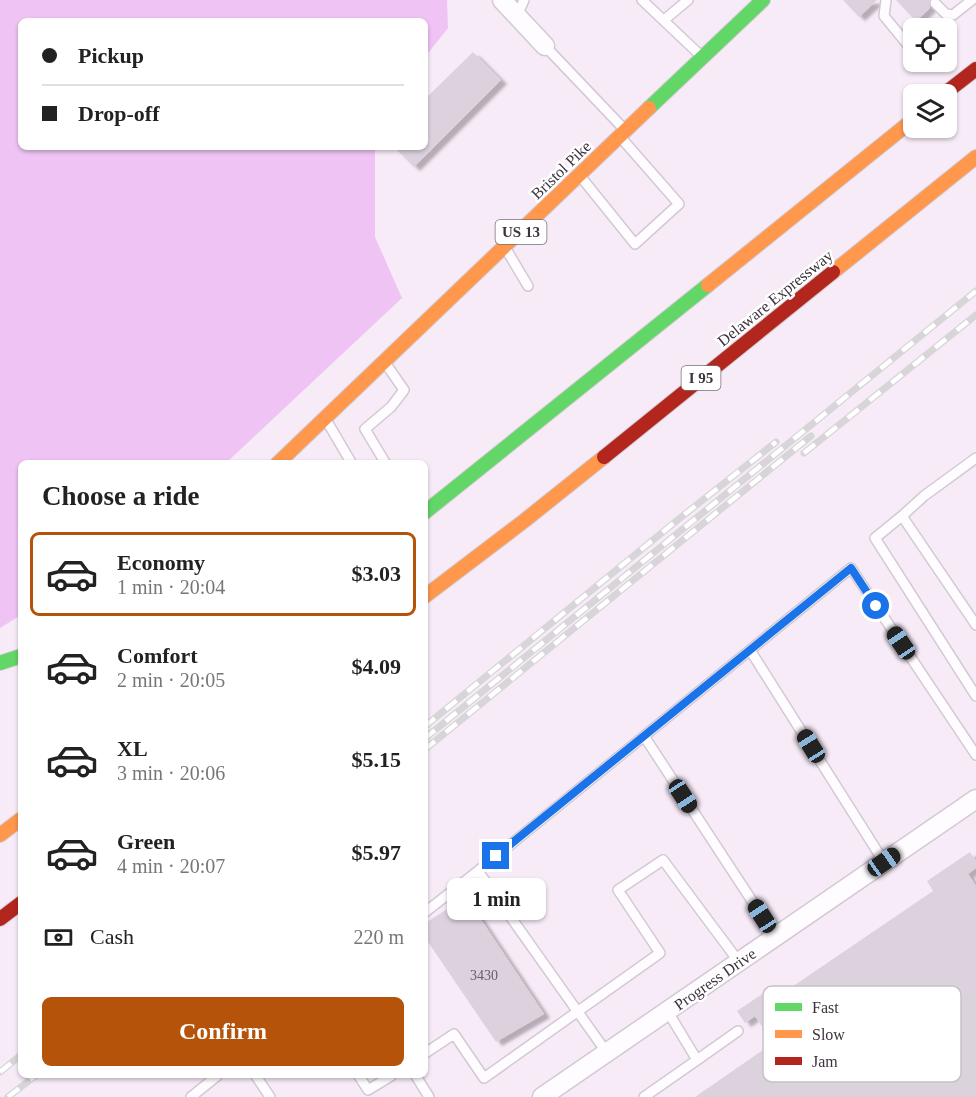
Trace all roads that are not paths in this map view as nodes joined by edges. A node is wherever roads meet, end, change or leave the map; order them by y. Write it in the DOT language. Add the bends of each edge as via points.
graph roads {
  1 [pos="502,0"];
  2 [pos="642,0"];
  3 [pos="688,0"];
  4 [pos="764,0"];
  5 [pos="886,0"];
  6 [pos="969,2"];
  7 [pos="935,3"];
  8 [pos="521,8"];
  9 [pos="664,20"];
  10 [pos="903,39"];
  11 [pos="545,46"];
  12 [pos="703,58"];
  13 [pos="976,69"];
  14 [pos="957,84"];
  15 [pos="903,128"];
  16 [pos="623,134"];
  17 [pos="976,157"];
  18 [pos="580,176"];
  19 [pos="505,247"];
  20 [pos="528,286"];
  21 [pos="385,362"];
  22 [pos="325,418"];
  23 [pos="976,458"];
  24 [pos="282,460"];
  25 [pos="350,460"];
  26 [pos="384,460"];
  27 [pos="428,510"];
  28 [pos="902,516"];
  29 [pos="428,594"];
  30 [pos="976,625"];
  31 [pos="750,650"];
  32 [pos="18,657"];
  33 [pos="0,663"];
  34 [pos="976,696"];
  35 [pos="644,736"];
  36 [pos="976,755"];
  37 [pos="976,799"];
  38 [pos="18,821"];
  39 [pos="0,835"];
  40 [pos="884,862"];
  41 [pos="478,871"];
  42 [pos="18,905"];
  43 [pos="428,910"];
  44 [pos="0,919"];
  45 [pos="775,936"];
  46 [pos="739,962"];
  47 [pos="578,1012"];
  48 [pos="668,1012"];
  49 [pos="738,1031"];
  50 [pos="428,1051"];
  51 [pos="607,1053"];
  52 [pos="698,1060"];
  53 [pos="214,1078"];
  54 [pos="257,1078"];
  55 [pos="360,1078"];
  56 [pos="389,1078"];
  57 [pos="417,1078"];
  58 [pos="370,1093"];
  59 [pos="190,1097"];
  60 [pos="270,1097"];
  61 [pos="429,1097"];
  62 [pos="542,1097"];
  63 [pos="644,1097"];
  1 -- 8 [label="street"];
  2 -- 9 [label="lane"];
  3 -- 9 [label="lane"];
  4 -- 12 [label="main road, Bristol Pike / US 13"];
  5 -- 10 [label="lane" via="884,16"];
  6 -- 7 [label="lane" via="948,16"];
  8 -- 11 [label="street"];
  9 -- 12 [label="lane"];
  11 -- 16 [label="lane"];
  12 -- 16 [label="main road, Bristol Pike / US 13"];
  13 -- 14 [label="main road"];
  15 -- 27 [label="main road"];
  16 -- 18 [label="main road, Bristol Pike / US 13"];
  16 -- 18 [label="lane" via="679,204 635,244"];
  17 -- 29 [label="main road, Delaware Expressway / I 95"];
  18 -- 19 [label="main road, Bristol Pike / US 13"];
  19 -- 20 [label="lane"];
  19 -- 21 [label="main road, Bristol Pike / US 13"];
  21 -- 22 [label="main road, Bristol Pike / US 13"];
  21 -- 26 [label="lane" via="404,390 365,429"];
  22 -- 24 [label="main road, Bristol Pike / US 13"];
  22 -- 25 [label="lane"];
  23 -- 28 [label="lane"];
  28 -- 30 [label="lane"];
  28 -- 34 [label="lane" via="875,538"];
  31 -- 35 [label="lane"];
  31 -- 36 [label="lane" via="851,568"];
  31 -- 40 [label="lane"];
  32 -- 33 [label="main road"];
  35 -- 41 [label="lane"];
  35 -- 45 [label="lane"];
  37 -- 40 [label="street, Progress Drive"];
  38 -- 39 [label="main road"];
  40 -- 45 [label="street, Progress Drive"];
  41 -- 43 [label="lane"];
  41 -- 47 [label="lane"];
  42 -- 44 [label="main road"];
  45 -- 46 [label="street, Progress Drive"];
  46 -- 47 [label="lane" via="663,860 618,890 660,953"];
  46 -- 48 [label="street, Progress Drive"];
  47 -- 50 [label="lane" via="484,1078 454,1034"];
  47 -- 51 [label="lane"];
  48 -- 51 [label="street, Progress Drive"];
  48 -- 52 [label="lane"];
  49 -- 52 [label="lane"];
  51 -- 62 [label="street, Progress Drive"];
  52 -- 63 [label="lane"];
  53 -- 59 [label="lane"];
  54 -- 60 [label="lane"];
  55 -- 58 [label="lane"];
  56 -- 58 [label="lane"];
  57 -- 61 [label="lane"];
}
